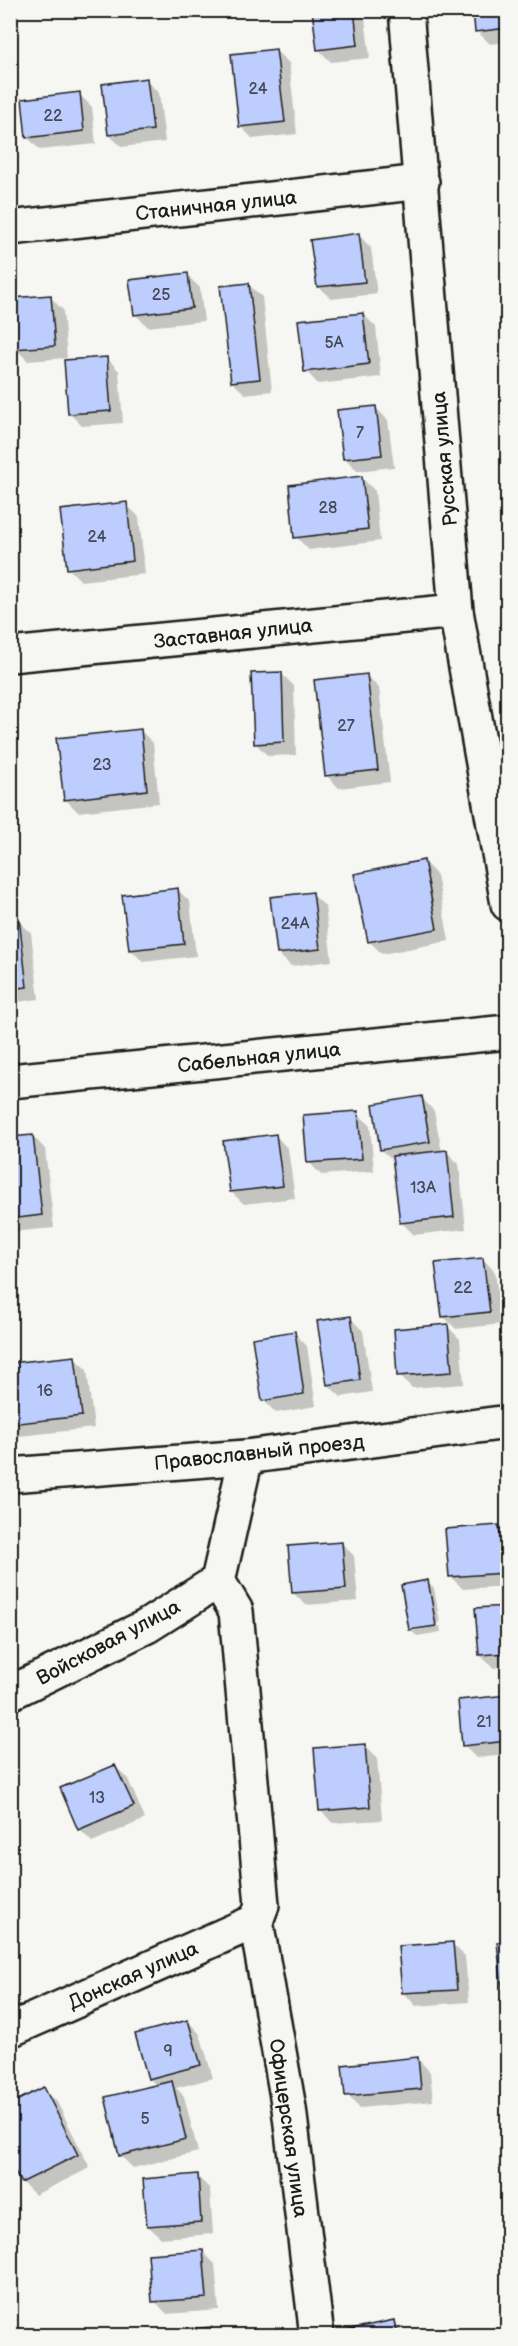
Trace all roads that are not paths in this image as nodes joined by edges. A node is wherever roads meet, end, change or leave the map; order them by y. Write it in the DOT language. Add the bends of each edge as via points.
graph roads {
  1 [pos="406,10"];
  2 [pos="422,183"];
  3 [pos="10,228"];
  4 [pos="456,611"];
  5 [pos="10,655"];
  6 [pos="507,904"];
  7 [pos="507,1032"];
  8 [pos="10,1081"];
  9 [pos="507,1422"];
  10 [pos="246,1457"];
  11 [pos="10,1475"];
  12 [pos="218,1581"];
  13 [pos="10,1693"];
  14 [pos="256,1921"];
  15 [pos="10,2030"];
  16 [pos="317,2336"];
  1 -- 2 [label="street, Русская улица"];
  2 -- 3 [label="street, Станичная улица"];
  2 -- 4 [label="street, Русская улица"];
  4 -- 5 [label="street, Заставная улица"];
  4 -- 6 [label="street, Русская улица"];
  7 -- 8 [label="street, Сабельная улица"];
  9 -- 10 [label="street, Православный проезд"];
  10 -- 11 [label="street, Православный проезд"];
  10 -- 12 [label="street"];
  12 -- 13 [label="street, Войсковая улица" via="147,1626"];
  12 -- 14 [label="street, Офицерская улица" via="236,1611 262,1905"];
  14 -- 15 [label="street, Донская улица"];
  14 -- 16 [label="street, Офицерская улица" via="289,2108"];
}
